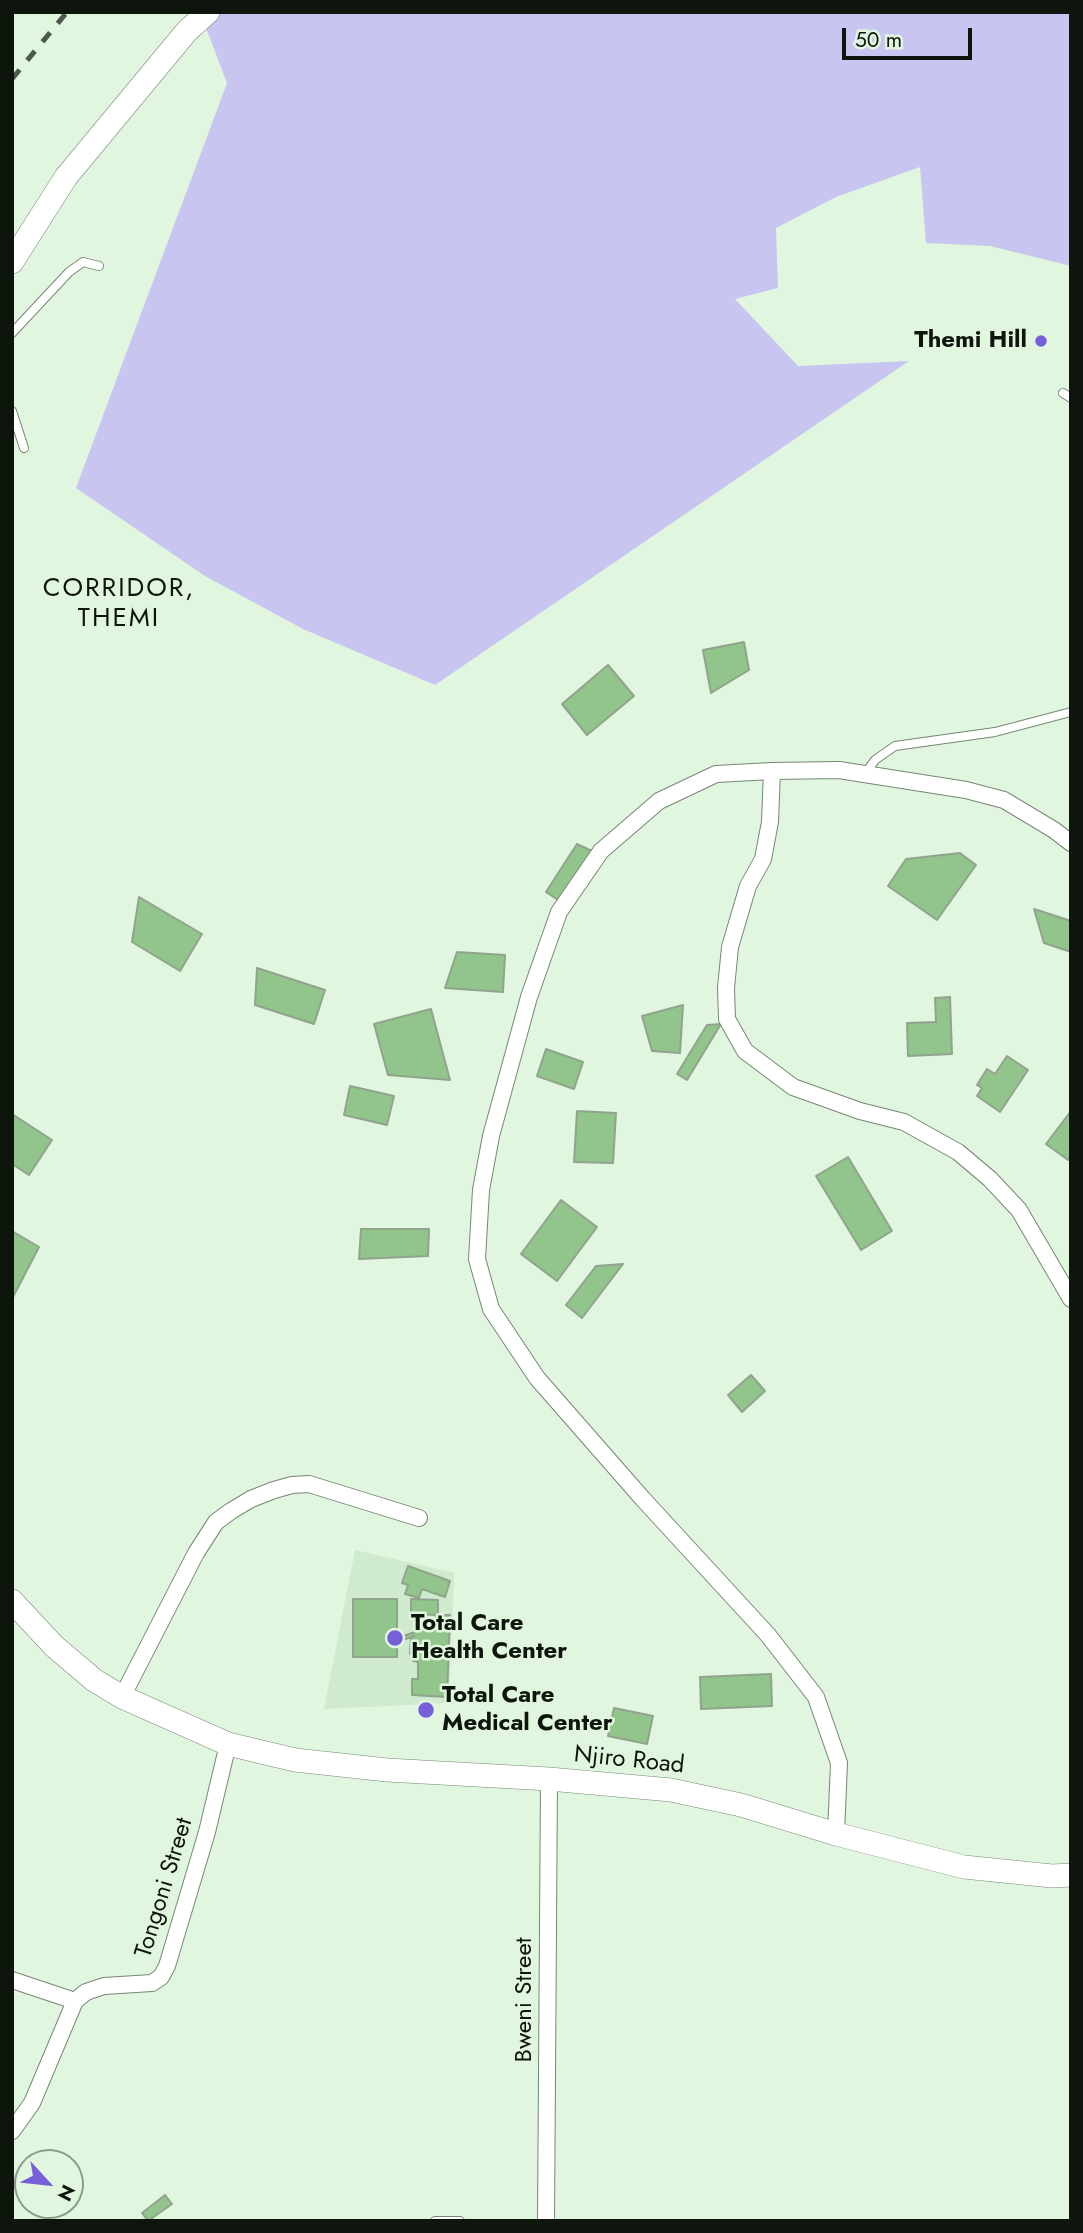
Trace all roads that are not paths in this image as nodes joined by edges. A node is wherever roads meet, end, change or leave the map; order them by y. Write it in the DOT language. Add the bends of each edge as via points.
graph roads {
  1 [pos="208,12"];
  2 [pos="12,262"];
  3 [pos="99,266"];
  4 [pos="12,333"];
  5 [pos="12,411"];
  6 [pos="24,448"];
  7 [pos="1071,712"];
  8 [pos="772,771"];
  9 [pos="865,774"];
  10 [pos="1071,843"];
  11 [pos="1071,1299"];
  12 [pos="419,1518"];
  13 [pos="12,1601"];
  14 [pos="122,1697"];
  15 [pos="228,1744"];
  16 [pos="549,1779"];
  17 [pos="836,1835"];
  18 [pos="1071,1875"];
  19 [pos="12,1980"];
  20 [pos="75,2001"];
  21 [pos="12,2132"];
  22 [pos="435,2221"];
  23 [pos="460,2221"];
  24 [pos="546,2221"];
  1 -- 2 [label="street" via="187,31 66,177"];
  3 -- 4 [label="lane" via="83,262 69,272"];
  5 -- 6 [label="lane"];
  7 -- 9 [label="lane" via="995,732 895,746"];
  8 -- 9 [label="street"];
  8 -- 11 [label="street" via="763,859 748,886 730,947 727,1019 733,1030 746,1051 793,1087 904,1122 958,1152 1019,1210"];
  8 -- 17 [label="street" via="716,774 659,801 601,851 559,912 529,996 491,1136 481,1190 477,1259 491,1309 537,1378 768,1635 816,1697 839,1763"];
  9 -- 10 [label="street" via="1004,800"];
  12 -- 14 [label="street" via="309,1484 274,1490 231,1511 216,1522 196,1553"];
  13 -- 14 [label="street, Njiro Road" via="94,1681"];
  14 -- 15 [label="street, Njiro Road"];
  15 -- 16 [label="street, Njiro Road" via="295,1760"];
  15 -- 20 [label="street, Tongoni Street" via="207,1832 161,1977 152,1983 104,1986"];
  16 -- 17 [label="street, Njiro Road" via="671,1790 741,1805"];
  16 -- 24 [label="street, Bweni Street"];
  17 -- 18 [label="street, Njiro Road" via="964,1867"];
  19 -- 20 [label="street"];
  20 -- 21 [label="street" via="32,2104"];
  22 -- 23 [label="lane"];
}
